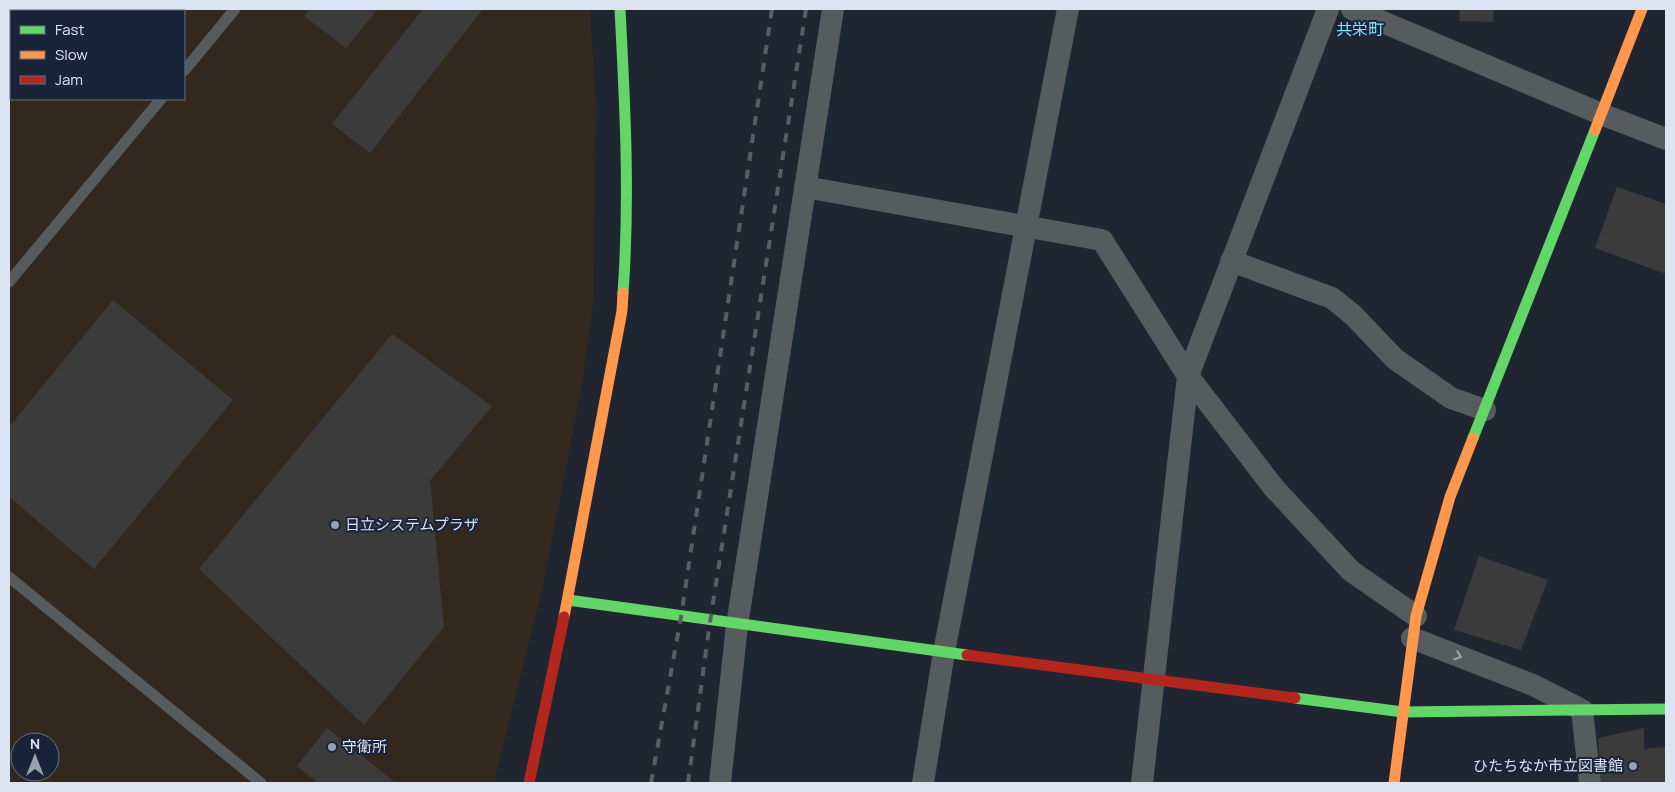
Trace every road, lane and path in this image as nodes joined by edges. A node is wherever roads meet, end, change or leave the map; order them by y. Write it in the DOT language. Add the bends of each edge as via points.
graph roads {
  1 [pos="235,9"];
  2 [pos="620,9"];
  3 [pos="833,9"];
  4 [pos="1068,9"];
  5 [pos="1328,9"];
  6 [pos="1352,9"];
  7 [pos="1642,9"];
  8 [pos="185,70"];
  9 [pos="160,100"];
  10 [pos="1601,114"];
  11 [pos="1666,139"];
  12 [pos="805,187"];
  13 [pos="1024,227"];
  14 [pos="1231,261"];
  15 [pos="9,282"];
  16 [pos="1188,376"];
  17 [pos="1485,410"];
  18 [pos="9,577"];
  19 [pos="568,600"];
  20 [pos="737,625"];
  21 [pos="1414,627"];
  22 [pos="944,652"];
  23 [pos="1154,679"];
  24 [pos="1666,709"];
  25 [pos="1582,710"];
  26 [pos="1404,712"];
  27 [pos="261,783"];
  28 [pos="529,783"];
  29 [pos="720,783"];
  30 [pos="923,783"];
  31 [pos="1142,783"];
  32 [pos="1394,783"];
  33 [pos="1590,783"];
  1 -- 8 [label="lane"];
  2 -- 19 [label="street" via="628,149 622,311"];
  3 -- 12 [label="street"];
  4 -- 13 [label="street"];
  5 -- 14 [label="street"];
  6 -- 10 [label="street"];
  7 -- 10 [label="street"];
  9 -- 15 [label="lane"];
  10 -- 11 [label="street"];
  10 -- 17 [label="street"];
  12 -- 13 [label="street"];
  12 -- 20 [label="street"];
  13 -- 16 [label="street" via="1102,240"];
  13 -- 22 [label="street"];
  14 -- 16 [label="street"];
  14 -- 17 [label="street" via="1332,298 1395,359 1452,398"];
  16 -- 21 [label="street" via="1274,488 1351,571"];
  16 -- 23 [label="street"];
  17 -- 21 [label="street" via="1450,496"];
  18 -- 27 [label="lane"];
  19 -- 20 [label="street"];
  19 -- 28 [label="street"];
  20 -- 22 [label="street"];
  20 -- 29 [label="street"];
  21 -- 25 [label="street, one-way"];
  21 -- 26 [label="street"];
  22 -- 23 [label="street"];
  22 -- 30 [label="street"];
  23 -- 26 [label="street"];
  23 -- 31 [label="street"];
  24 -- 25 [label="street"];
  25 -- 26 [label="street"];
  25 -- 33 [label="street"];
  26 -- 32 [label="street"];
}
